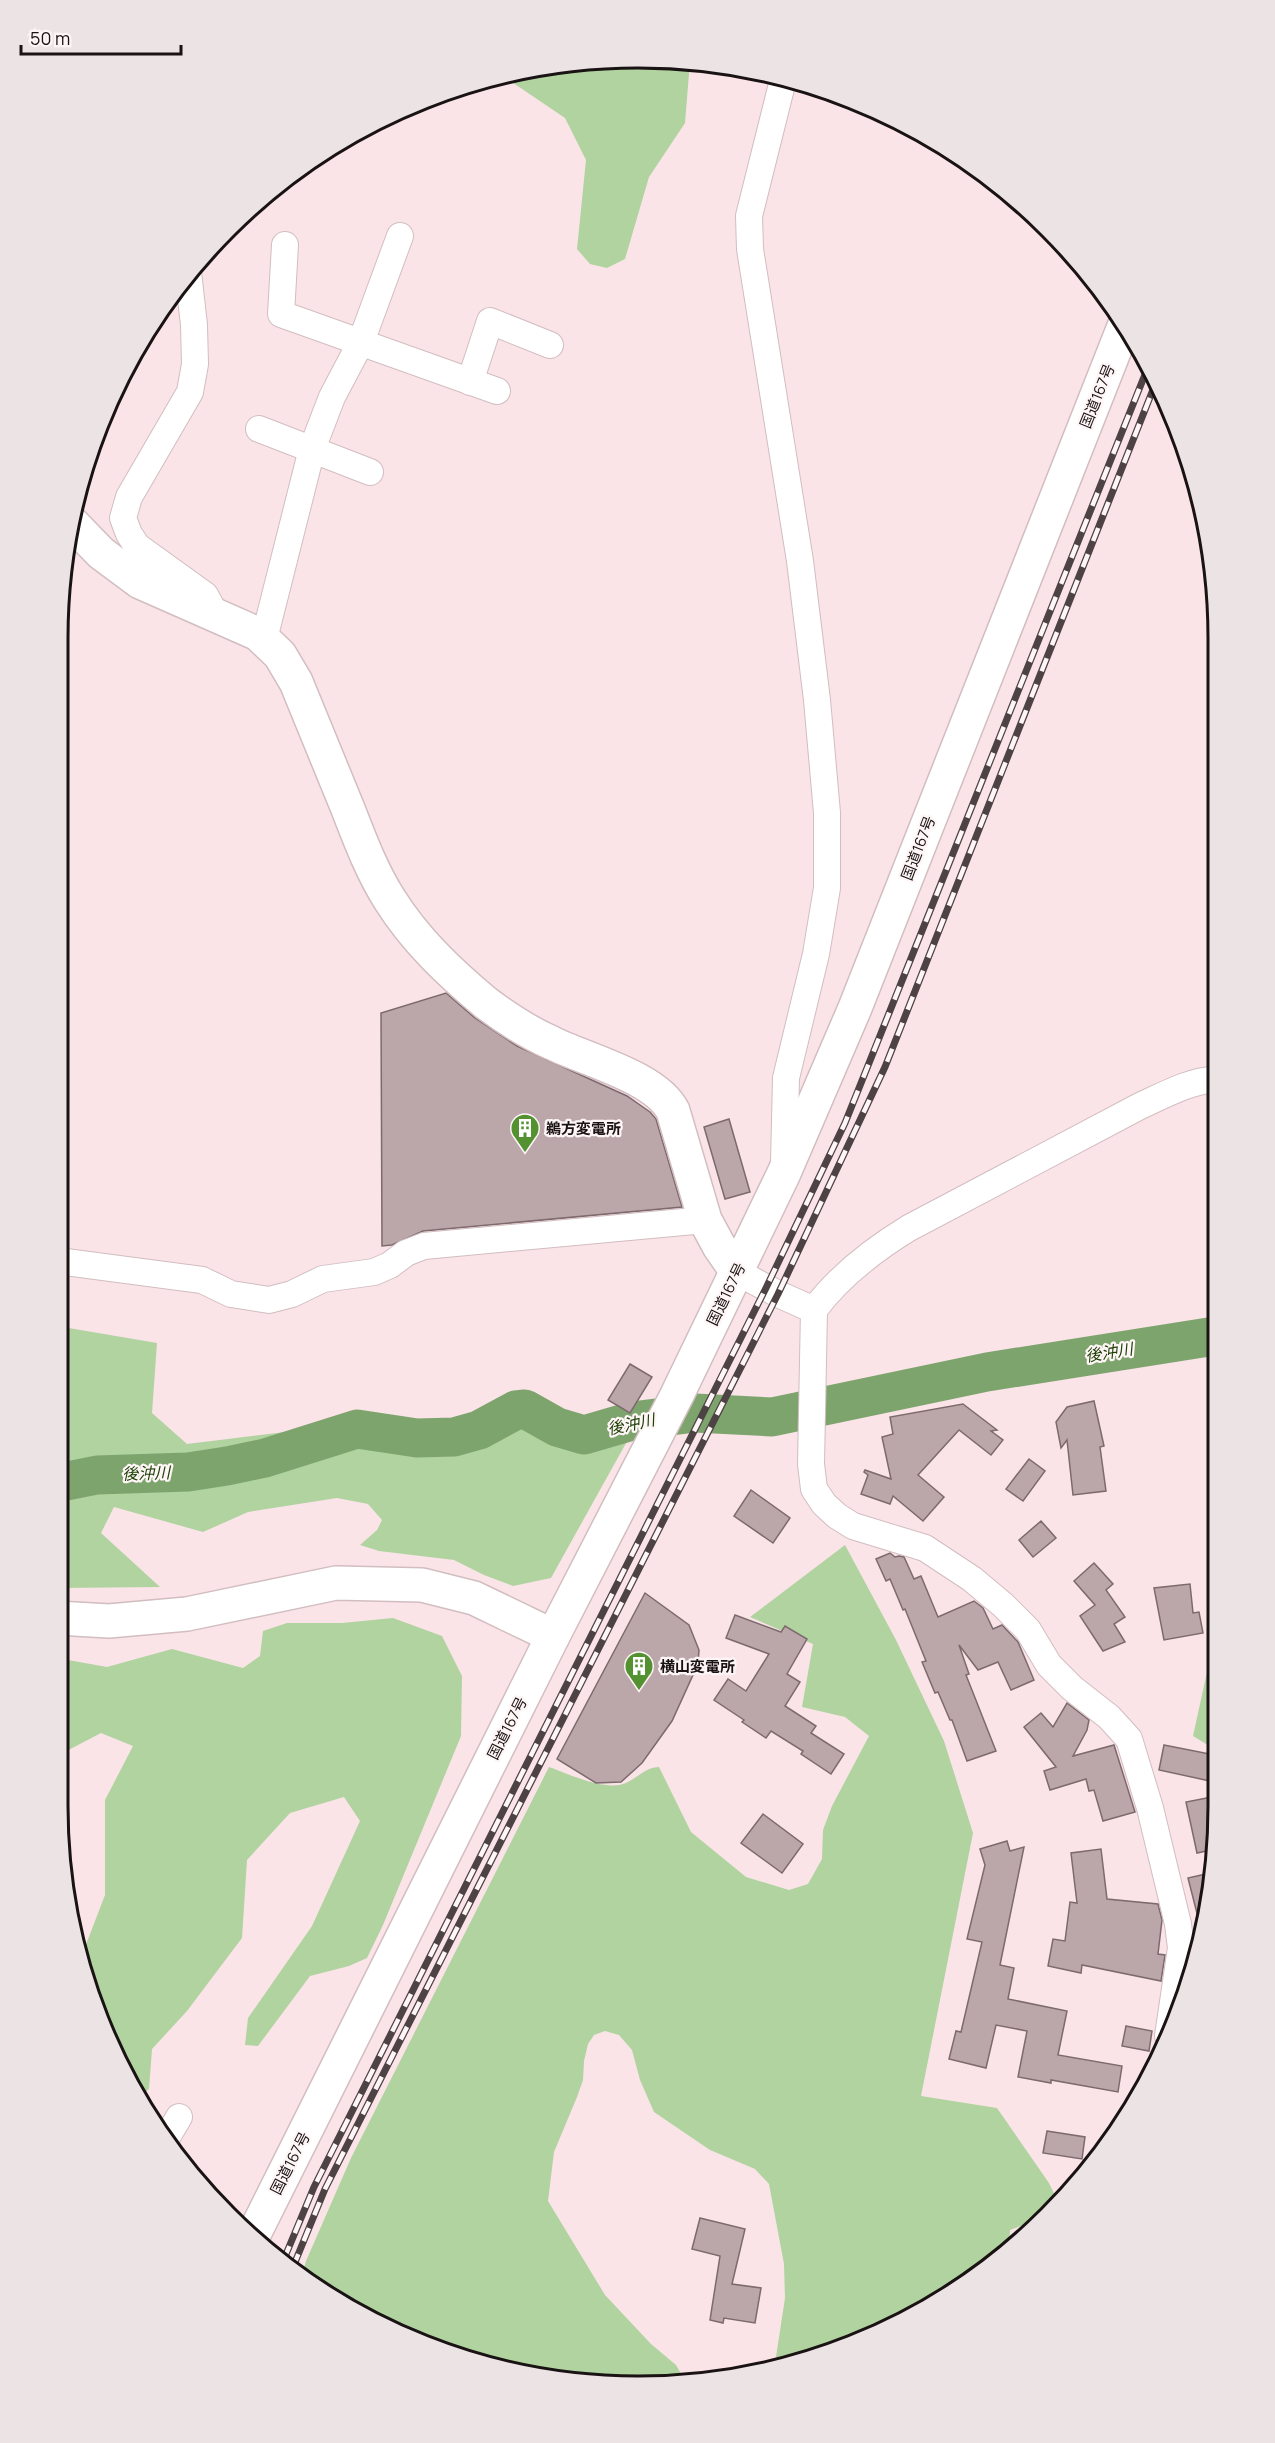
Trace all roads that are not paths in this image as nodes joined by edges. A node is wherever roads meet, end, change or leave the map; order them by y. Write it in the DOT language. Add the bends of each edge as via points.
graph roads {
  1 [pos="782,86"];
  2 [pos="400,236"];
  3 [pos="285,245"];
  4 [pos="190,286"];
  5 [pos="1120,336"];
  6 [pos="360,342"];
  7 [pos="550,345"];
  8 [pos="470,382"];
  9 [pos="497,391"];
  10 [pos="259,429"];
  11 [pos="312,449"];
  12 [pos="370,472"];
  13 [pos="78,529"];
  14 [pos="217,617"];
  15 [pos="264,639"];
  16 [pos="1208,1080"];
  17 [pos="784,1173"];
  18 [pos="705,1220"];
  19 [pos="68,1262"];
  20 [pos="737,1272"];
  21 [pos="814,1310"];
  22 [pos="68,1619"];
  23 [pos="553,1636"];
  24 [pos="1174,1998"];
  25 [pos="256,2229"];
  1 -- 17 [label="street" via="750,216 750,249 800,561 827,813 826,888 818,943 786,1078"];
  2 -- 6 [label="street"];
  3 -- 6 [label="street" via="281,314"];
  4 -- 14 [label="street" via="195,364 190,392 129,497 123,518 137,546 205,596"];
  5 -- 17 [label="street, 国道167号" via="855,1008"];
  6 -- 8 [label="street"];
  6 -- 11 [label="street" via="332,397"];
  7 -- 8 [label="street" via="490,321"];
  8 -- 9 [label="street"];
  10 -- 11 [label="street"];
  11 -- 12 [label="street"];
  11 -- 15 [label="street"];
  13 -- 14 [label="street" via="101,553 140,582"];
  14 -- 15 [label="street"];
  15 -- 18 [label="street" via="280,655 296,682 374,873 405,921 439,961 487,1004 549,1042 646,1084 664,1097 673,1111"];
  16 -- 21 [label="street" via="1140,1106 909,1228 878,1247 844,1276"];
  17 -- 20 [label="street, 国道167号"];
  18 -- 19 [label="street" via="424,1246 374,1272 323,1279 269,1300 231,1294 202,1280"];
  18 -- 20 [label="street"];
  20 -- 21 [label="street"];
  20 -- 23 [label="street, 国道167号"];
  21 -- 24 [label="street" via="814,1489 824,1504 853,1526 925,1548 972,1580 1028,1630 1049,1665 1129,1738 1178,1923 1181,1948"];
  22 -- 23 [label="street" via="109,1621 187,1614 336,1583 370,1583 422,1585 474,1598"];
  23 -- 25 [label="street, 国道167号"];
}
